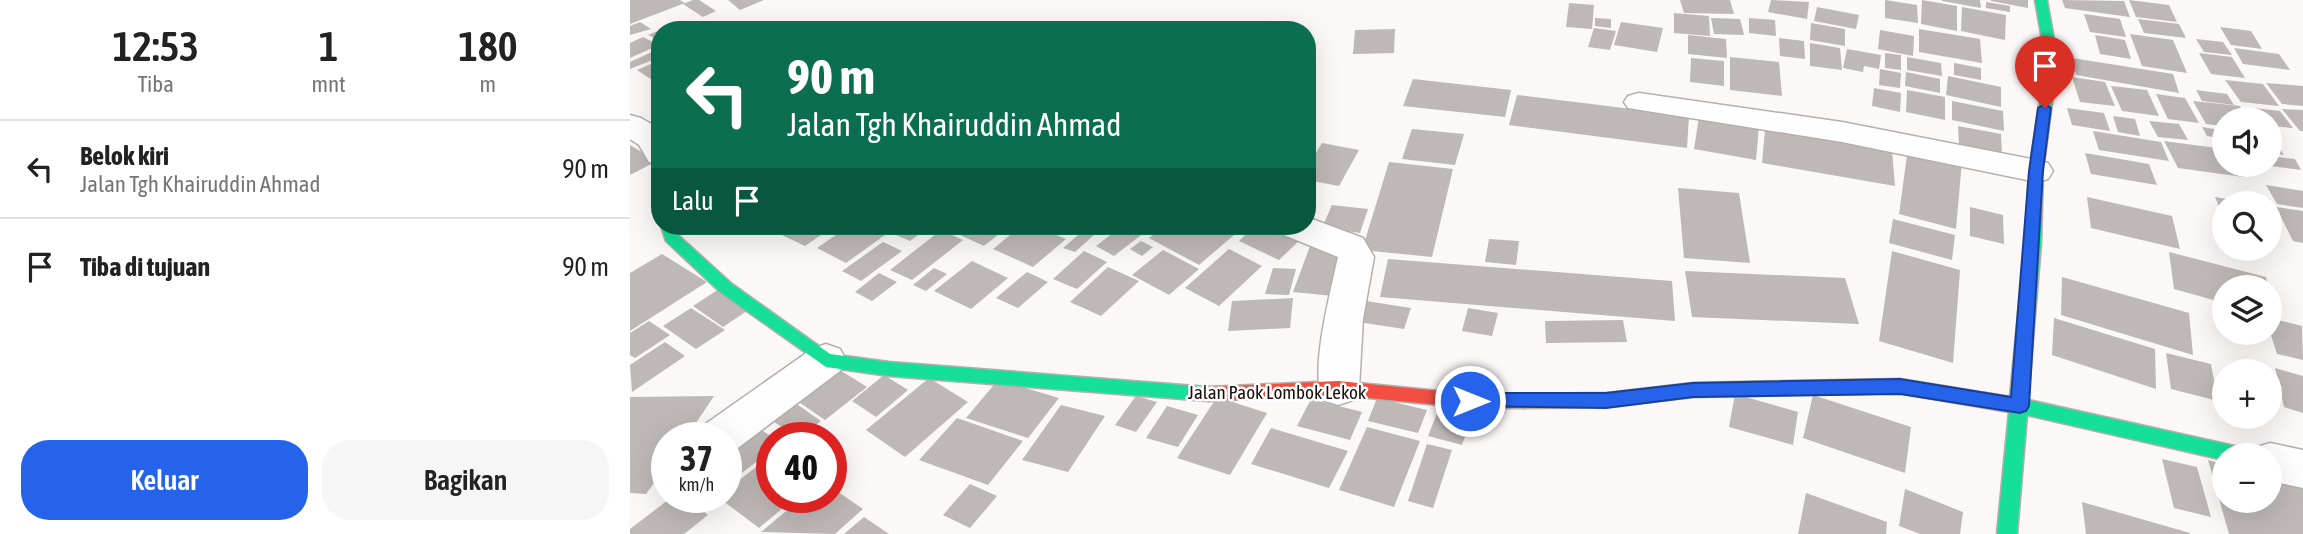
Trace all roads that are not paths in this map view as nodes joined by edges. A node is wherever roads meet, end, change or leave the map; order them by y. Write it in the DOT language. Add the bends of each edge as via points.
graph roads {
  1 [pos="2041,0"];
  2 [pos="1639,102"];
  3 [pos="630,125"];
  4 [pos="651,138"];
  5 [pos="2036,171"];
  6 [pos="1316,234"];
  7 [pos="670,235"];
  8 [pos="827,359"];
  9 [pos="1338,388"];
  10 [pos="2020,406"];
  11 [pos="741,422"];
  12 [pos="2212,449"];
  13 [pos="2282,465"];
  14 [pos="2303,469"];
  15 [pos="2007,534"];
  1 -- 5 [label="street" via="2050,51"];
  2 -- 5 [label="street" via="1842,132"];
  3 -- 4 [label="street"];
  5 -- 10 [label="street"];
  6 -- 9 [label="street" via="1350,247 1356,257"];
  7 -- 8 [label="street, Jalan Paok Lombok Lekok" via="726,288"];
  8 -- 9 [label="street, Jalan Paok Lombok Lekok" via="889,369 1214,394"];
  8 -- 11 [label="street"];
  9 -- 10 [label="street, Jalan Paok Lombok Lekok" via="1470,401 1606,400 1693,390 1900,386"];
  10 -- 12 [label="street, Jalan Paok Lombok Lekok"];
  10 -- 15 [label="street"];
  13 -- 14 [label="street"];
}
